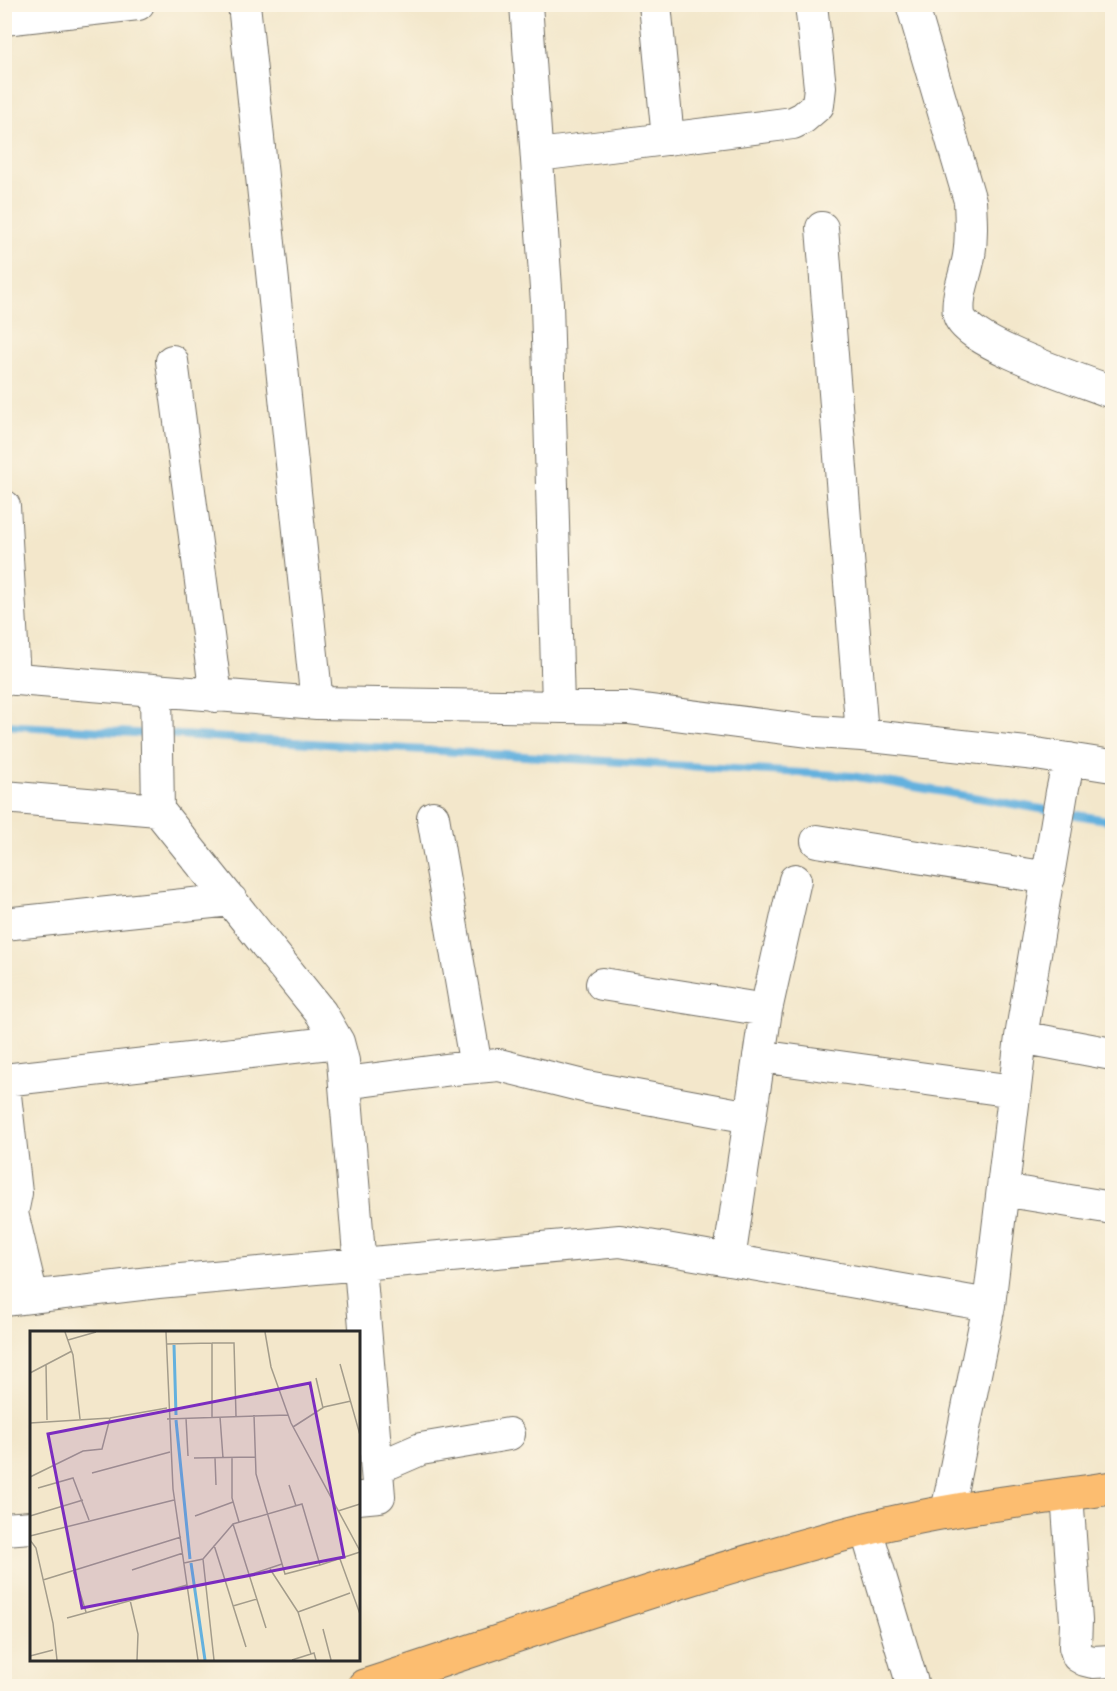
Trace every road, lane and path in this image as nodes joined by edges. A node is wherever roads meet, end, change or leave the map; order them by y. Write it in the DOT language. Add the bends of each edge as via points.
graph roads {
  1 [pos="138,4"];
  2 [pos="244,4"];
  3 [pos="526,4"];
  4 [pos="655,4"];
  5 [pos="811,4"];
  6 [pos="912,4"];
  7 [pos="4,19"];
  8 [pos="668,139"];
  9 [pos="538,155"];
  10 [pos="822,228"];
  11 [pos="172,361"];
  12 [pos="1113,393"];
  13 [pos="4,506"];
  14 [pos="9,678"];
  15 [pos="156,692"];
  16 [pos="216,696"];
  17 [pos="317,703"];
  18 [pos="558,706"];
  19 [pos="862,735"];
  20 [pos="1070,759"];
  21 [pos="1113,766"];
  22 [pos="4,797"];
  23 [pos="158,810"];
  24 [pos="434,817"];
  25 [pos="817,841"];
  26 [pos="1049,878"];
  27 [pos="795,880"];
  28 [pos="231,900"];
  29 [pos="4,924"];
  30 [pos="602,984"];
  31 [pos="766,1010"];
  32 [pos="1021,1037"];
  33 [pos="338,1042"];
  34 [pos="1113,1054"];
  35 [pos="759,1056"];
  36 [pos="476,1067"];
  37 [pos="4,1080"];
  38 [pos="345,1083"];
  39 [pos="4,1086"];
  40 [pos="1014,1091"];
  41 [pos="750,1117"];
  42 [pos="1003,1190"];
  43 [pos="1113,1209"];
  44 [pos="8,1215"];
  45 [pos="729,1260"];
  46 [pos="360,1264"];
  47 [pos="18,1299"];
  48 [pos="989,1305"];
  49 [pos="509,1434"];
  50 [pos="376,1455"];
  51 [pos="1113,1488"];
  52 [pos="1067,1494"];
  53 [pos="360,1498"];
  54 [pos="947,1512"];
  55 [pos="30,1527"];
  56 [pos="4,1529"];
  57 [pos="866,1529"];
  58 [pos="1113,1661"];
  59 [pos="364,1686"];
  60 [pos="913,1686"];
  1 -- 7 [label="street"];
  2 -- 17 [label="street"];
  3 -- 9 [label="street"];
  4 -- 8 [label="street"];
  5 -- 8 [label="street" via="820,87 818,105 793,123"];
  6 -- 12 [label="street" via="970,201 972,229 959,317 970,330 995,346"];
  8 -- 9 [label="street"];
  9 -- 18 [label="street" via="547,303"];
  10 -- 19 [label="street"];
  11 -- 16 [label="street"];
  13 -- 14 [label="street"];
  14 -- 15 [label="street"];
  15 -- 16 [label="street"];
  15 -- 23 [label="street"];
  16 -- 17 [label="street"];
  17 -- 18 [label="street"];
  18 -- 19 [label="street" via="628,708"];
  19 -- 20 [label="street"];
  20 -- 21 [label="street"];
  20 -- 26 [label="street"];
  22 -- 23 [label="street"];
  23 -- 28 [label="street"];
  24 -- 36 [label="street"];
  25 -- 26 [label="street"];
  26 -- 32 [label="street"];
  27 -- 31 [label="street"];
  28 -- 29 [label="street"];
  28 -- 33 [label="street" via="321,1013"];
  30 -- 31 [label="street"];
  31 -- 35 [label="street"];
  32 -- 34 [label="street"];
  32 -- 40 [label="street"];
  33 -- 37 [label="street"];
  33 -- 38 [label="street"];
  35 -- 40 [label="street"];
  35 -- 41 [label="street"];
  36 -- 38 [label="street"];
  36 -- 41 [label="street" via="499,1065 587,1087"];
  38 -- 46 [label="street"];
  39 -- 44 [label="street" via="16,1193"];
  40 -- 42 [label="street"];
  41 -- 45 [label="street"];
  42 -- 43 [label="street"];
  42 -- 48 [label="street"];
  44 -- 47 [label="street"];
  45 -- 46 [label="street" via="620,1241"];
  45 -- 48 [label="street"];
  46 -- 47 [label="street"];
  46 -- 50 [label="street"];
  48 -- 54 [label="street"];
  49 -- 50 [label="street" via="421,1449 391,1462"];
  50 -- 53 [label="street" via="379,1496"];
  51 -- 52 [label="main road"];
  52 -- 54 [label="main road"];
  52 -- 58 [label="street" via="1075,1647 1078,1656 1085,1660"];
  54 -- 57 [label="main road"];
  55 -- 56 [label="street"];
  57 -- 59 [label="main road" via="710,1573"];
  57 -- 60 [label="street"];
}
